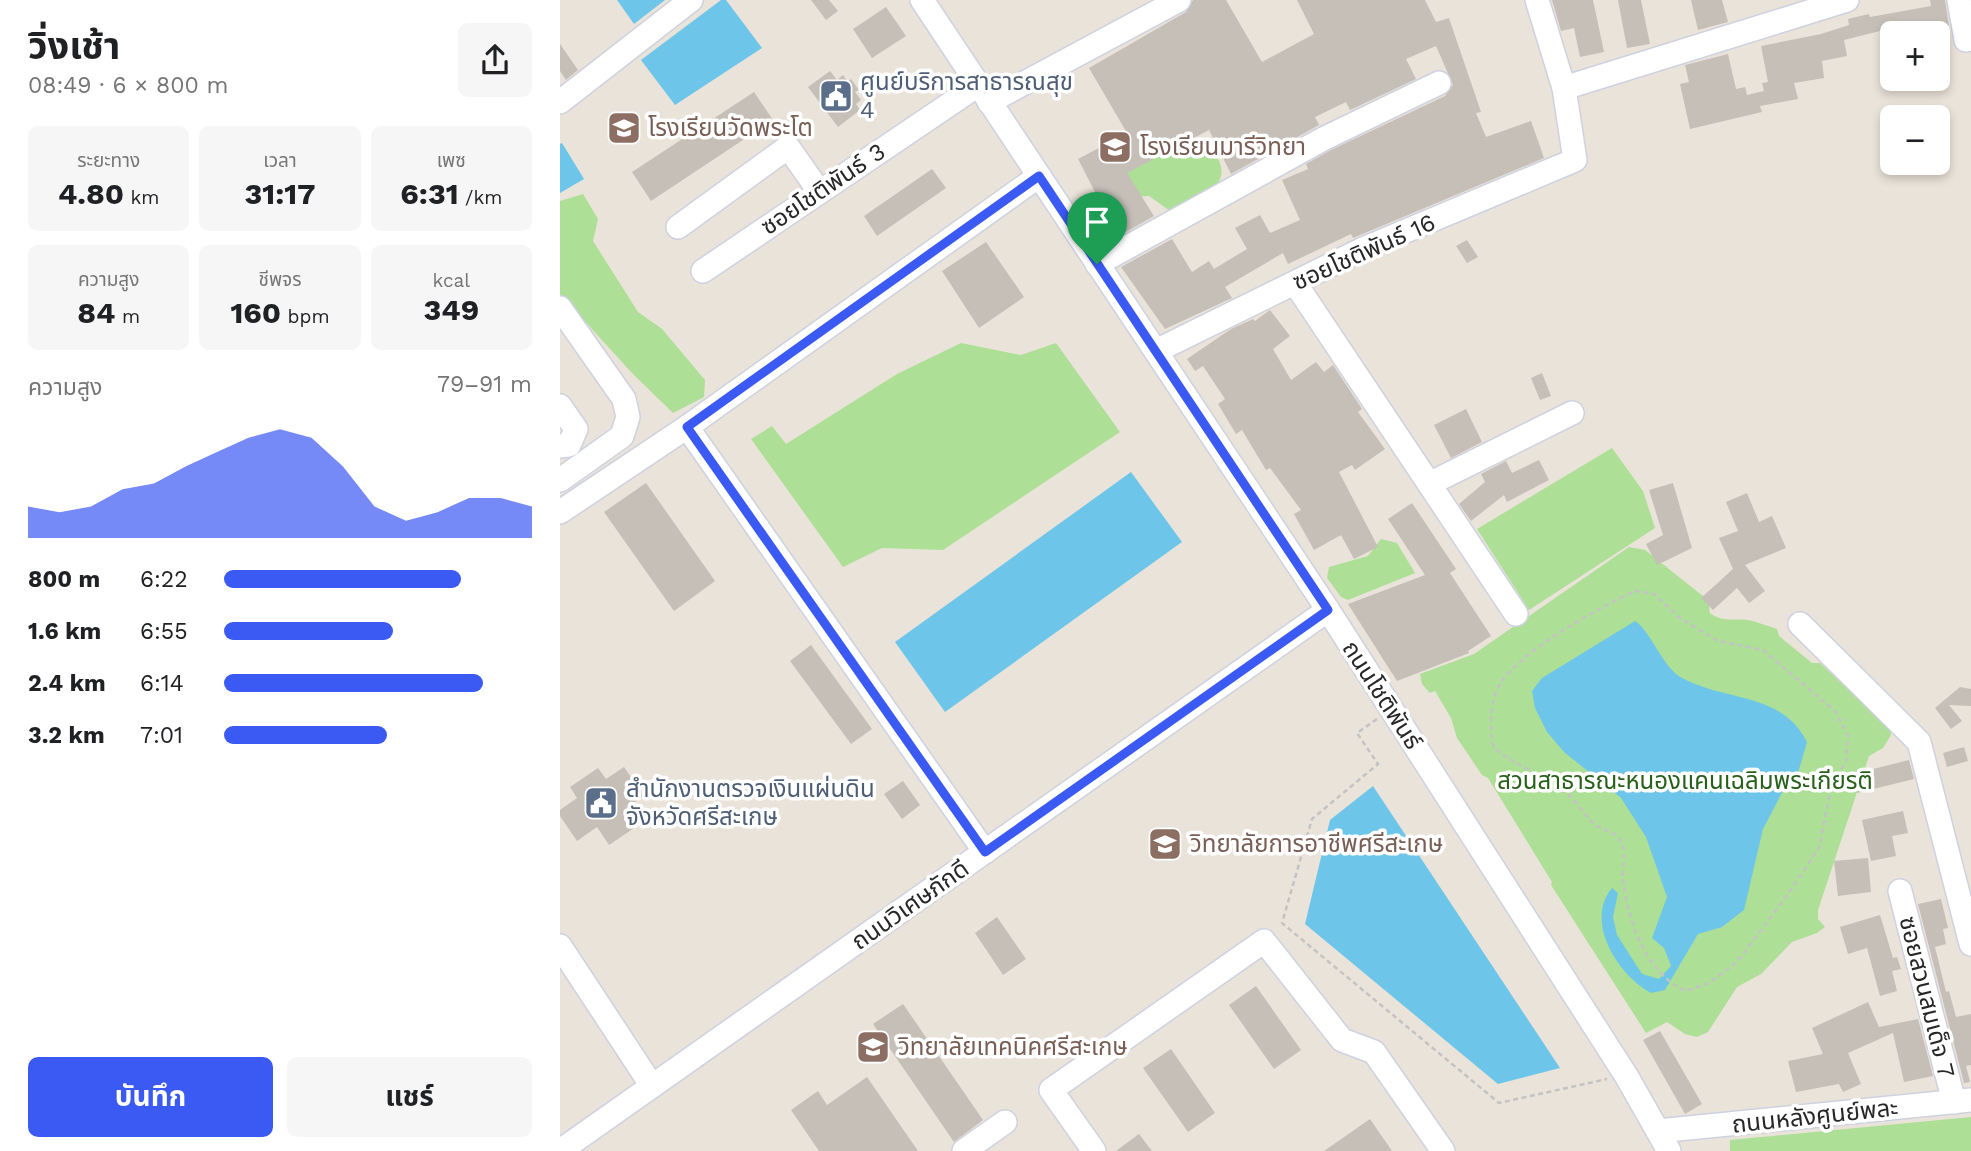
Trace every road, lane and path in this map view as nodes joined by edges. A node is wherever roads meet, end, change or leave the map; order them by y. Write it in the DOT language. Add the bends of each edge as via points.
graph roads {
  1 [pos="691,0"];
  2 [pos="922,0"];
  3 [pos="1179,0"];
  4 [pos="1537,0"];
  5 [pos="1847,0"];
  6 [pos="1959,0"];
  7 [pos="1966,40"];
  8 [pos="1439,83"];
  9 [pos="1564,89"];
  10 [pos="984,93"];
  11 [pos="562,95"];
  12 [pos="1039,176"];
  13 [pos="819,191"];
  14 [pos="678,227"];
  15 [pos="1097,264"];
  16 [pos="703,271"];
  17 [pos="1295,283"];
  18 [pos="560,308"];
  19 [pos="568,337"];
  20 [pos="1156,352"];
  21 [pos="560,406"];
  22 [pos="1572,412"];
  23 [pos="687,427"];
  24 [pos="560,446"];
  25 [pos="563,471"];
  26 [pos="1429,484"];
  27 [pos="560,512"];
  28 [pos="1328,610"];
  29 [pos="1516,614"];
  30 [pos="1800,624"];
  31 [pos="1391,709"];
  32 [pos="985,852"];
  33 [pos="1900,891"];
  34 [pos="1971,944"];
  35 [pos="560,946"];
  36 [pos="1675,986"];
  37 [pos="1627,1077"];
  38 [pos="652,1086"];
  39 [pos="1963,1101"];
  40 [pos="1005,1122"];
  41 [pos="1664,1141"];
  42 [pos="560,1151"];
  43 [pos="964,1151"];
  44 [pos="1094,1151"];
  45 [pos="1443,1151"];
  1 -- 11 [label="street"];
  2 -- 10 [label="street, ถนนโชติพันธ์"];
  3 -- 10 [label="street, ซอยโชติพันธ์ 3"];
  4 -- 9 [label="street"];
  5 -- 9 [label="street"];
  6 -- 7 [label="street"];
  8 -- 15 [label="street" via="1325,138"];
  9 -- 17 [label="street, ซอยโชติพันธ์ 16" via="1575,160 1363,249"];
  10 -- 12 [label="street, ถนนโชติพันธ์"];
  10 -- 13 [label="street, ซอยโชติพันธ์ 3"];
  12 -- 15 [label="street, ถนนโชติพันธ์"];
  12 -- 23 [label="street"];
  13 -- 14 [label="street" via="788,147"];
  13 -- 16 [label="street, ซอยโชติพันธ์ 3"];
  15 -- 20 [label="street, ถนนโชติพันธ์"];
  17 -- 20 [label="street, ซอยโชติพันธ์ 16"];
  17 -- 26 [label="street"];
  18 -- 19 [label="street"];
  19 -- 25 [label="street" via="624,400 628,417 622,436"];
  20 -- 28 [label="street, ถนนโชติพันธ์"];
  21 -- 24 [label="street" via="576,429 569,445"];
  22 -- 26 [label="street"];
  23 -- 27 [label="street"];
  23 -- 32 [label="street"];
  26 -- 29 [label="street"];
  28 -- 31 [label="street, ถนนโชติพันธ์"];
  28 -- 32 [label="street, ถนนวิเศษภักดี"];
  30 -- 34 [label="street" via="1919,742"];
  31 -- 37 [label="street, ถนนโชติพันธ์"];
  31 -- 37 [label="path" via="1357,733 1378,764 1312,819 1282,923 1499,1103"];
  32 -- 38 [label="street, ถนนวิเศษภักดี"];
  33 -- 39 [label="street, ซอยสวนสมเด็จ 7"];
  35 -- 38 [label="street"];
  36 -- 36 [label="path" via="1636,935 1627,906 1621,840 1587,817 1565,791 1494,748 1490,733 1500,682 1522,660 1635,591 1654,594 1680,618 1718,641 1763,650 1835,711 1848,735 1846,762 1832,783 1819,848 1786,897 1737,961 1709,983 1686,991"];
  37 -- 41 [label="street, ถนนโชติพันธ์"];
  38 -- 42 [label="street, ถนนวิเศษภักดี"];
  39 -- 41 [label="street, ถนนหลังศูนย์พละ"];
  40 -- 43 [label="street"];
  44 -- 45 [label="street" via="1051,1090 1264,941 1342,1040 1374,1052"];
}
